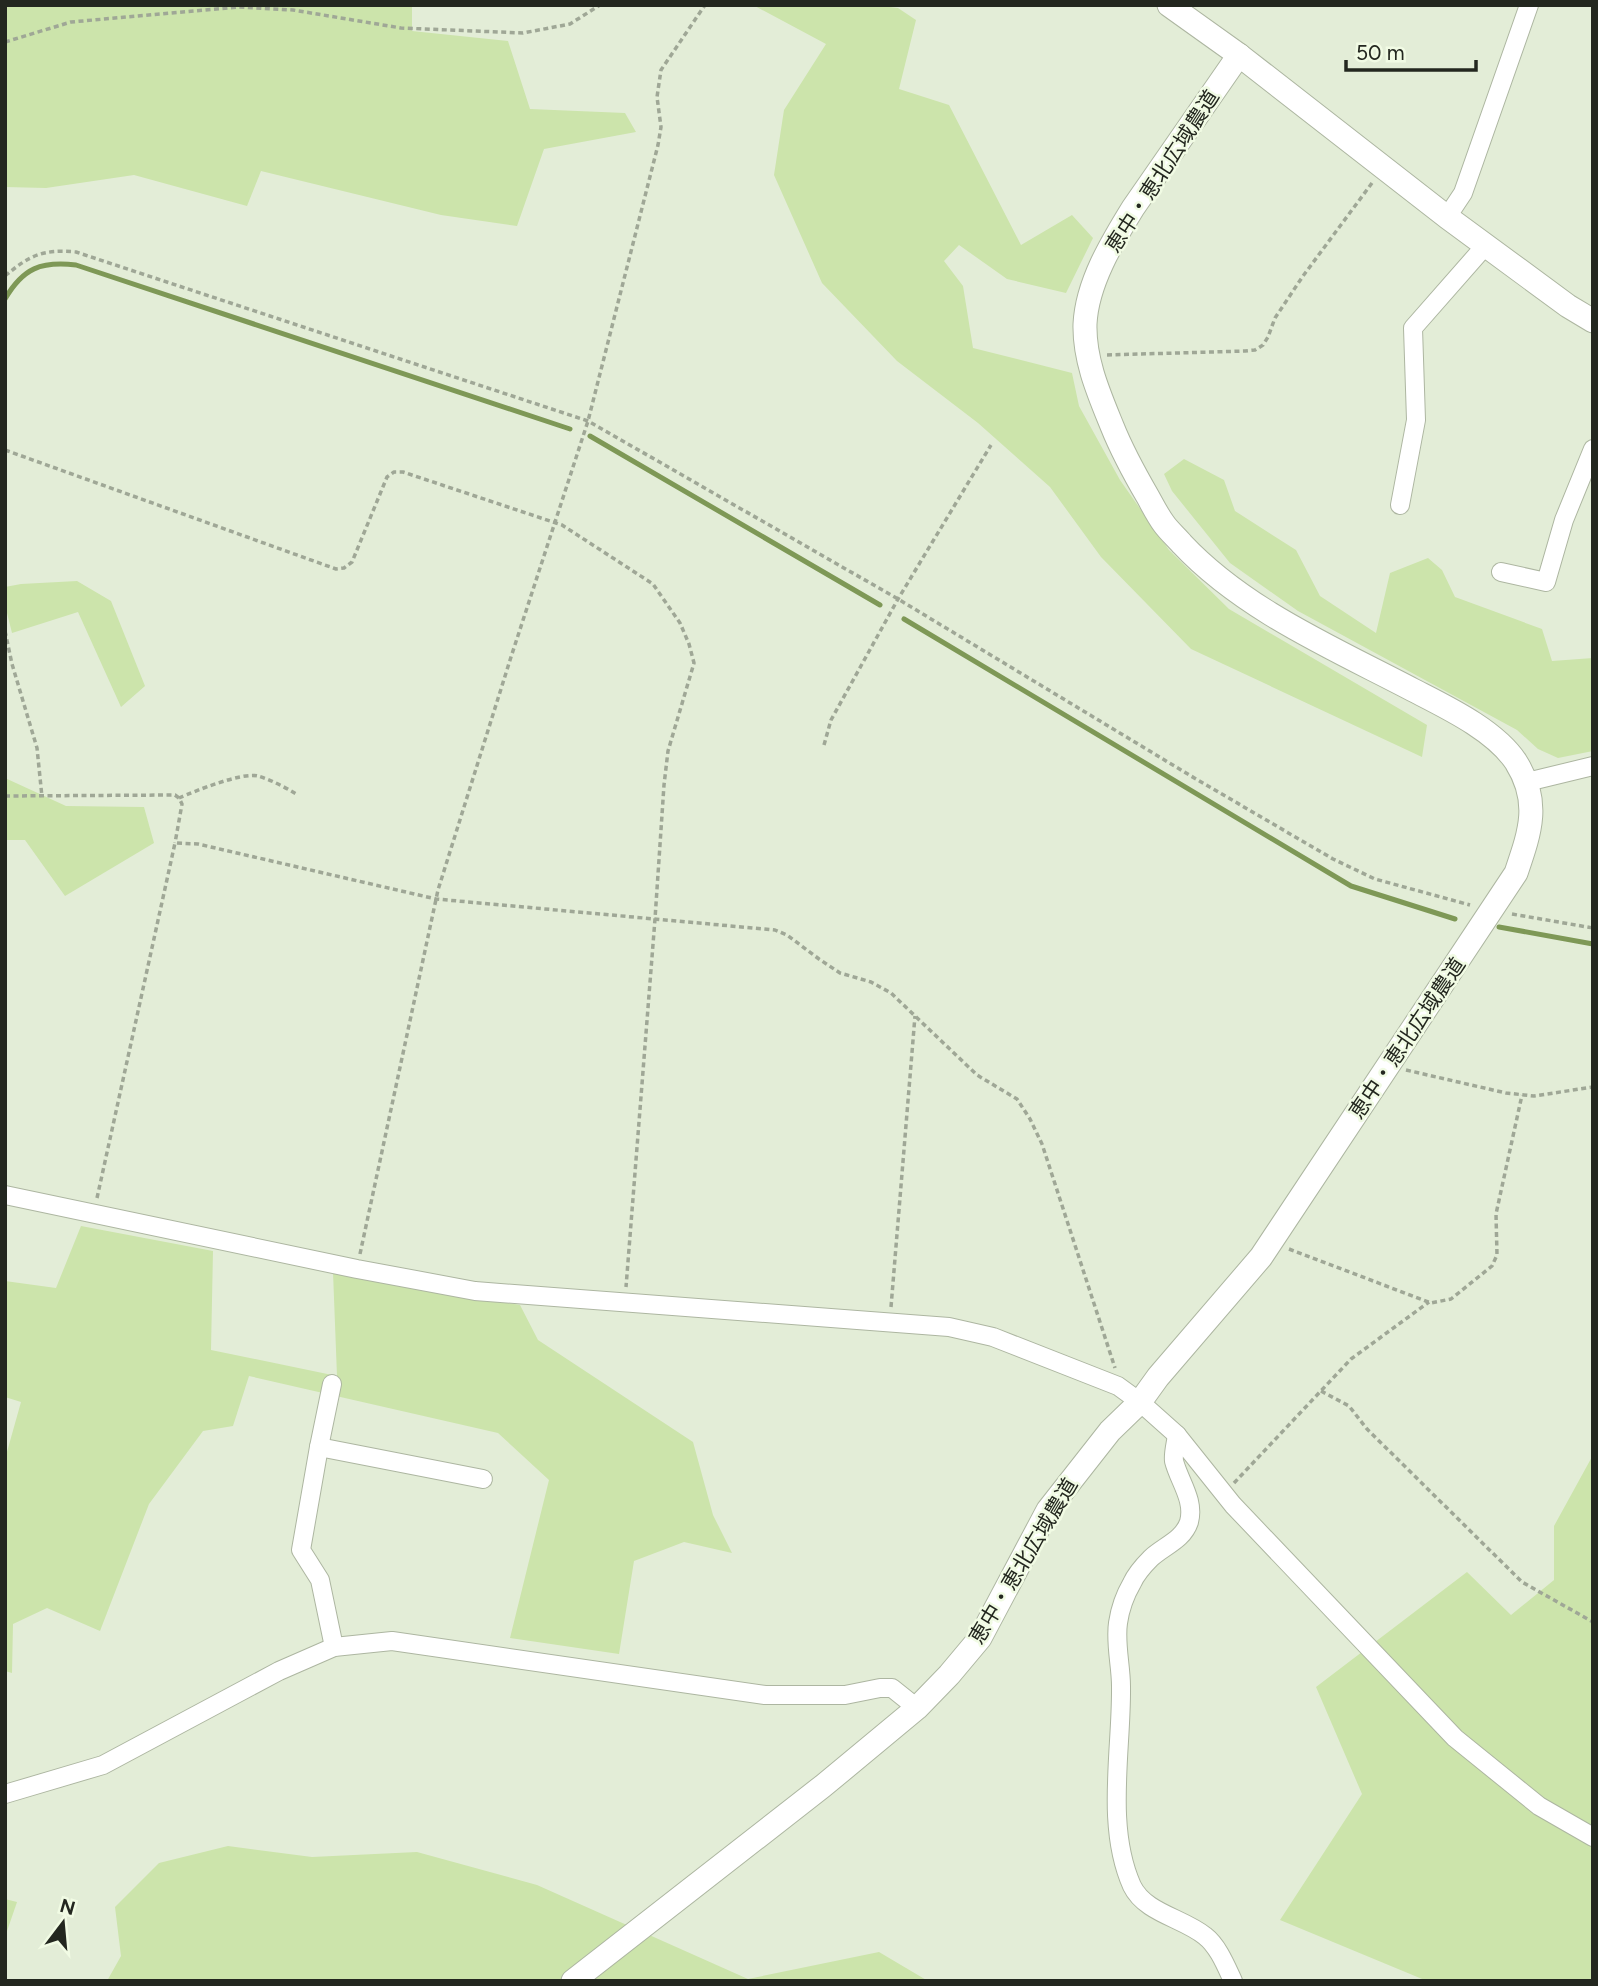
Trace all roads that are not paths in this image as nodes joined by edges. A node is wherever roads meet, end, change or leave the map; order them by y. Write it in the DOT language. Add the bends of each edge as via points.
graph roads {
  1 [pos="1169,5"];
  2 [pos="1529,5"];
  3 [pos="1240,55"];
  4 [pos="1447,217"];
  5 [pos="1485,246"];
  6 [pos="1593,321"];
  7 [pos="1593,449"];
  8 [pos="1400,505"];
  9 [pos="1501,572"];
  10 [pos="1593,766"];
  11 [pos="1527,782"];
  12 [pos="5,1195"];
  13 [pos="332,1384"];
  14 [pos="1140,1402"];
  15 [pos="1177,1435"];
  16 [pos="319,1447"];
  17 [pos="483,1479"];
  18 [pos="334,1647"];
  19 [pos="917,1708"];
  20 [pos="5,1794"];
  21 [pos="1593,1837"];
  22 [pos="573,1981"];
  23 [pos="1233,1981"];
  1 -- 3 [label="street"];
  2 -- 4 [label="street" via="1463,193"];
  3 -- 4 [label="street"];
  3 -- 11 [label="street, 恵中・恵北広域農道" via="1133,208 1097,276 1086,324 1096,387 1124,455 1164,525 1201,565 1300,631 1478,727 1502,745"];
  4 -- 5 [label="street"];
  5 -- 6 [label="street"];
  5 -- 8 [label="street" via="1413,328 1416,420"];
  7 -- 9 [label="street" via="1564,520 1546,582"];
  10 -- 11 [label="street"];
  11 -- 14 [label="street, 恵中・恵北広域農道" via="1531,823 1516,873 1261,1256"];
  12 -- 14 [label="street" via="475,1291 949,1327 993,1337 1118,1386"];
  13 -- 16 [label="street"];
  14 -- 15 [label="street"];
  14 -- 19 [label="street, 恵中・恵北広域農道" via="1110,1431 1056,1500 980,1638"];
  15 -- 21 [label="street" via="1302,1579 1455,1738 1539,1806"];
  15 -- 23 [label="street" via="1174,1459 1189,1499 1189,1520 1179,1538 1133,1580 1118,1625 1121,1849 1133,1889 1159,1911 1208,1938"];
  16 -- 17 [label="street"];
  16 -- 18 [label="street" via="301,1550 320,1580"];
  18 -- 19 [label="street" via="392,1642 765,1695 845,1695 892,1688"];
  18 -- 20 [label="street" via="279,1671 103,1765"];
  19 -- 22 [label="street, 恵中・恵北広域農道"];
}
